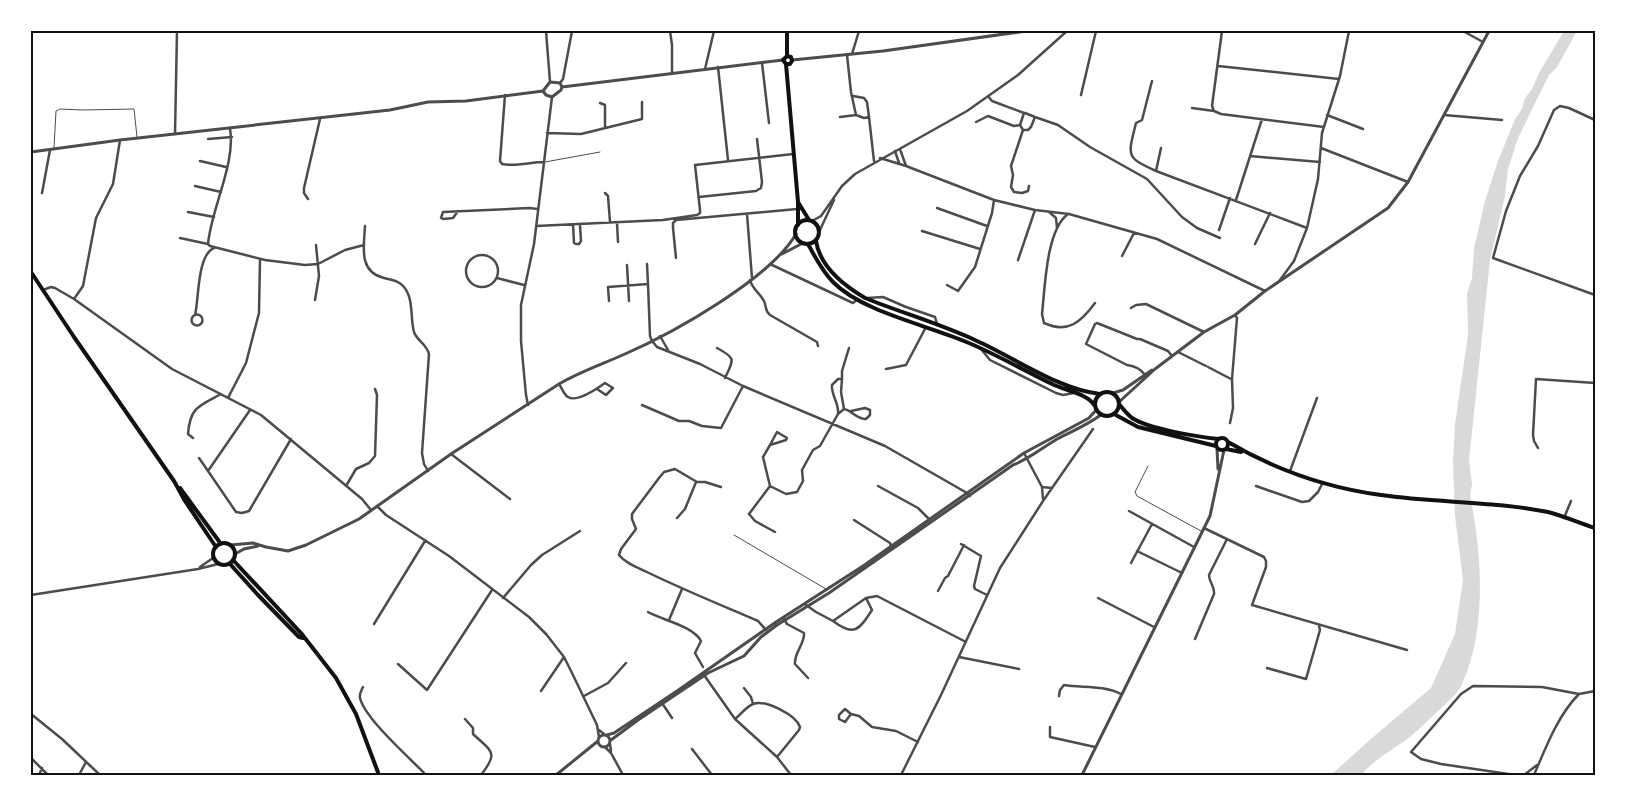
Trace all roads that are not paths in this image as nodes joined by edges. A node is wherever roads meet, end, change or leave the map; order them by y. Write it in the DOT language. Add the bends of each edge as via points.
graph roads {
  1 [pos="177,31"];
  2 [pos="546,31"];
  3 [pos="572,31"];
  4 [pos="670,31"];
  5 [pos="714,31"];
  6 [pos="787,31"];
  7 [pos="859,31"];
  8 [pos="1026,31"];
  9 [pos="1067,31"];
  10 [pos="1096,31"];
  11 [pos="1222,31"];
  12 [pos="1349,31"];
  13 [pos="1463,31"];
  14 [pos="1488,31"];
  15 [pos="1483,42"];
  16 [pos="852,54"];
  17 [pos="847,55"];
  18 [pos="785,60"];
  19 [pos="792,60"];
  20 [pos="762,63"];
  21 [pos="1218,66"];
  22 [pos="718,68"];
  23 [pos="705,69"];
  24 [pos="672,74"];
  25 [pos="1339,79"];
  26 [pos="1152,81"];
  27 [pos="550,82"];
  28 [pos="561,85"];
  29 [pos="543,91"];
  30 [pos="505,95"];
  31 [pos="1081,95"];
  32 [pos="853,96"];
  33 [pos="988,96"];
  34 [pos="552,97"];
  35 [pos="642,102"];
  36 [pos="600,103"];
  37 [pos="1192,108"];
  38 [pos="1214,111"];
  39 [pos="1024,112"];
  40 [pos="856,115"];
  41 [pos="1327,115"];
  42 [pos="1444,115"];
  43 [pos="840,117"];
  44 [pos="869,117"];
  45 [pos="1035,117"];
  46 [pos="320,119"];
  47 [pos="1262,119"];
  48 [pos="1502,120"];
  49 [pos="1595,120"];
  50 [pos="976,122"];
  51 [pos="768,123"];
  52 [pos="1020,125"];
  53 [pos="605,127"];
  54 [pos="1324,127"];
  55 [pos="230,129"];
  56 [pos="1363,129"];
  57 [pos="1024,130"];
  58 [pos="546,133"];
  59 [pos="176,134"];
  60 [pos="232,137"];
  61 [pos="137,139"];
  62 [pos="208,139"];
  63 [pos="757,139"];
  64 [pos="120,140"];
  65 [pos="900,148"];
  66 [pos="1161,148"];
  67 [pos="1320,148"];
  68 [pos="52,149"];
  69 [pos="895,150"];
  70 [pos="31,152"];
  71 [pos="600,152"];
  72 [pos="793,154"];
  73 [pos="1250,156"];
  74 [pos="759,157"];
  75 [pos="880,158"];
  76 [pos="200,161"];
  77 [pos="728,161"];
  78 [pos="874,161"];
  79 [pos="544,162"];
  80 [pos="1320,162"];
  81 [pos="900,165"];
  82 [pos="906,166"];
  83 [pos="226,167"];
  84 [pos="1156,171"];
  85 [pos="1408,182"];
  86 [pos="194,186"];
  87 [pos="1029,186"];
  88 [pos="221,192"];
  89 [pos="838,192"];
  90 [pos="42,193"];
  91 [pos="605,193"];
  92 [pos="699,198"];
  93 [pos="1230,198"];
  94 [pos="308,199"];
  95 [pos="994,200"];
  96 [pos="1236,200"];
  97 [pos="798,202"];
  98 [pos="937,208"];
  99 [pos="538,209"];
  100 [pos="797,209"];
  101 [pos="1035,210"];
  102 [pos="458,211"];
  103 [pos="1048,211"];
  104 [pos="188,212"];
  105 [pos="1270,213"];
  106 [pos="746,214"];
  107 [pos="1069,214"];
  108 [pos="214,218"];
  109 [pos="811,220"];
  110 [pos="610,223"];
  111 [pos="617,223"];
  112 [pos="580,224"];
  113 [pos="573,225"];
  114 [pos="798,225"];
  115 [pos="365,226"];
  116 [pos="536,226"];
  117 [pos="987,226"];
  118 [pos="1307,228"];
  119 [pos="1057,229"];
  120 [pos="1219,230"];
  121 [pos="922,231"];
  122 [pos="819,232"];
  123 [pos="1134,233"];
  124 [pos="796,234"];
  125 [pos="180,238"];
  126 [pos="1220,238"];
  127 [pos="816,241"];
  128 [pos="618,242"];
  129 [pos="208,244"];
  130 [pos="805,244"];
  131 [pos="1255,244"];
  132 [pos="316,245"];
  133 [pos="364,245"];
  134 [pos="214,248"];
  135 [pos="980,250"];
  136 [pos="1122,256"];
  137 [pos="777,257"];
  138 [pos="676,258"];
  139 [pos="260,259"];
  140 [pos="1018,260"];
  141 [pos="1294,261"];
  142 [pos="318,264"];
  143 [pos="647,264"];
  144 [pos="770,264"];
  145 [pos="627,265"];
  146 [pos="31,272"];
  147 [pos="1293,272"];
  148 [pos="497,278"];
  149 [pos="751,279"];
  150 [pos="608,282"];
  151 [pos="1279,282"];
  152 [pos="648,284"];
  153 [pos="947,284"];
  154 [pos="524,285"];
  155 [pos="628,286"];
  156 [pos="608,287"];
  157 [pos="42,290"];
  158 [pos="1265,290"];
  159 [pos="1595,295"];
  160 [pos="865,298"];
  161 [pos="74,299"];
  162 [pos="315,300"];
  163 [pos="858,300"];
  164 [pos="609,301"];
  165 [pos="629,301"];
  166 [pos="1095,302"];
  167 [pos="1131,308"];
  168 [pos="195,315"];
  169 [pos="1235,315"];
  170 [pos="937,325"];
  171 [pos="926,327"];
  172 [pos="650,330"];
  173 [pos="1204,332"];
  174 [pos="659,337"];
  175 [pos="652,341"];
  176 [pos="818,346"];
  177 [pos="717,348"];
  178 [pos="850,348"];
  179 [pos="981,349"];
  180 [pos="669,351"];
  181 [pos="1178,352"];
  182 [pos="1172,356"];
  183 [pos="886,369"];
  184 [pos="1146,376"];
  185 [pos="725,378"];
  186 [pos="842,379"];
  187 [pos="1232,379"];
  188 [pos="1595,383"];
  189 [pos="559,384"];
  190 [pos="743,386"];
  191 [pos="375,389"];
  192 [pos="597,389"];
  193 [pos="1074,393"];
  194 [pos="1113,393"];
  195 [pos="221,394"];
  196 [pos="1100,394"];
  197 [pos="228,398"];
  198 [pos="1316,398"];
  199 [pos="1119,403"];
  200 [pos="528,405"];
  201 [pos="642,405"];
  202 [pos="1096,408"];
  203 [pos="844,409"];
  204 [pos="250,410"];
  205 [pos="851,411"];
  206 [pos="838,414"];
  207 [pos="1102,414"];
  208 [pos="1114,414"];
  209 [pos="832,423"];
  210 [pos="1230,423"];
  211 [pos="1093,429"];
  212 [pos="193,438"];
  213 [pos="291,439"];
  214 [pos="1219,439"];
  215 [pos="1228,442"];
  216 [pos="770,445"];
  217 [pos="1217,447"];
  218 [pos="1538,448"];
  219 [pos="1225,449"];
  220 [pos="1246,452"];
  221 [pos="1024,453"];
  222 [pos="451,454"];
  223 [pos="199,458"];
  224 [pos="1027,459"];
  225 [pos="1148,466"];
  226 [pos="428,470"];
  227 [pos="208,471"];
  228 [pos="1290,471"];
  229 [pos="1218,474"];
  230 [pos="174,481"];
  231 [pos="696,482"];
  232 [pos="1323,482"];
  233 [pos="346,486"];
  234 [pos="770,486"];
  235 [pos="878,486"];
  236 [pos="1256,486"];
  237 [pos="720,487"];
  238 [pos="1042,487"];
  239 [pos="1052,488"];
  240 [pos="968,494"];
  241 [pos="510,499"];
  242 [pos="1043,501"];
  243 [pos="1571,501"];
  244 [pos="377,506"];
  245 [pos="371,510"];
  246 [pos="1129,511"];
  247 [pos="677,518"];
  248 [pos="1564,518"];
  249 [pos="854,520"];
  250 [pos="929,521"];
  251 [pos="1152,524"];
  252 [pos="1595,528"];
  253 [pos="1203,530"];
  254 [pos="580,531"];
  255 [pos="775,532"];
  256 [pos="734,535"];
  257 [pos="1227,539"];
  258 [pos="425,541"];
  259 [pos="221,544"];
  260 [pos="230,545"];
  261 [pos="261,546"];
  262 [pos="216,547"];
  263 [pos="892,547"];
  264 [pos="1194,548"];
  265 [pos="1137,551"];
  266 [pos="235,554"];
  267 [pos="213,558"];
  268 [pos="233,560"];
  269 [pos="1131,563"];
  270 [pos="218,564"];
  271 [pos="230,564"];
  272 [pos="198,569"];
  273 [pos="1182,573"];
  274 [pos="682,589"];
  275 [pos="827,589"];
  276 [pos="492,590"];
  277 [pos="938,591"];
  278 [pos="31,595"];
  279 [pos="987,595"];
  280 [pos="503,598"];
  281 [pos="866,598"];
  282 [pos="1098,598"];
  283 [pos="811,602"];
  284 [pos="806,606"];
  285 [pos="648,612"];
  286 [pos="816,612"];
  287 [pos="669,620"];
  288 [pos="784,620"];
  289 [pos="833,621"];
  290 [pos="374,624"];
  291 [pos="1319,625"];
  292 [pos="1154,628"];
  293 [pos="766,631"];
  294 [pos="303,638"];
  295 [pos="1195,639"];
  296 [pos="966,642"];
  297 [pos="1407,650"];
  298 [pos="564,657"];
  299 [pos="959,657"];
  300 [pos="626,663"];
  301 [pos="398,664"];
  302 [pos="703,667"];
  303 [pos="1267,668"];
  304 [pos="1019,669"];
  305 [pos="704,675"];
  306 [pos="808,678"];
  307 [pos="363,687"];
  308 [pos="744,688"];
  309 [pos="541,691"];
  310 [pos="1595,691"];
  311 [pos="1121,694"];
  312 [pos="1579,694"];
  313 [pos="584,696"];
  314 [pos="1059,696"];
  315 [pos="662,703"];
  316 [pos="753,704"];
  317 [pos="31,714"];
  318 [pos="851,714"];
  319 [pos="672,718"];
  320 [pos="735,718"];
  321 [pos="465,719"];
  322 [pos="1050,727"];
  323 [pos="598,730"];
  324 [pos="605,734"];
  325 [pos="598,739"];
  326 [pos="610,742"];
  327 [pos="918,742"];
  328 [pos="600,745"];
  329 [pos="605,747"];
  330 [pos="1095,747"];
  331 [pos="591,748"];
  332 [pos="692,749"];
  333 [pos="611,753"];
  334 [pos="777,757"];
  335 [pos="31,758"];
  336 [pos="86,762"];
  337 [pos="1540,763"];
  338 [pos="42,768"];
  339 [pos="39,775"];
  340 [pos="48,775"];
  341 [pos="79,775"];
  342 [pos="100,775"];
  343 [pos="380,775"];
  344 [pos="426,775"];
  345 [pos="481,775"];
  346 [pos="556,775"];
  347 [pos="623,775"];
  348 [pos="712,775"];
  349 [pos="792,775"];
  350 [pos="902,775"];
  351 [pos="1082,775"];
  352 [pos="1515,775"];
  353 [pos="1524,775"];
  354 [pos="1534,775"];
  1 -- 59 [label="street"];
  2 -- 27 [label="street"];
  3 -- 28 [label="street"];
  4 -- 24 [label="street"];
  5 -- 23 [label="street"];
  6 -- 18 [label="main road"];
  7 -- 16 [label="street"];
  8 -- 16 [label="street"];
  9 -- 33 [label="street" via="1018,75"];
  10 -- 31 [label="street"];
  11 -- 21 [label="street"];
  12 -- 25 [label="street"];
  13 -- 15 [label="street"];
  14 -- 15 [label="street"];
  15 -- 42 [label="street"];
  16 -- 17 [label="street"];
  17 -- 19 [label="street"];
  17 -- 32 [label="street"];
  18 -- 19 [label="main road" via="790,57"];
  18 -- 19 [label="main road" via="790,64"];
  18 -- 20 [label="street"];
  18 -- 72 [label="main road"];
  20 -- 22 [label="street"];
  20 -- 51 [label="street"];
  21 -- 25 [label="street"];
  21 -- 38 [label="street"];
  22 -- 23 [label="street"];
  22 -- 77 [label="street"];
  23 -- 24 [label="street"];
  24 -- 28 [label="street"];
  25 -- 41 [label="street"];
  26 -- 84 [label="street" via="1142,120 1136,124 1131,155 1137,162"];
  27 -- 28 [label="street"];
  27 -- 29 [label="street"];
  28 -- 34 [label="street" via="561,90"];
  29 -- 30 [label="street"];
  29 -- 34 [label="street"];
  30 -- 46 [label="street" via="466,102 428,102"];
  30 -- 79 [label="street" via="500,161 506,166"];
  32 -- 40 [label="street"];
  32 -- 44 [label="street" via="864,98"];
  33 -- 39 [label="street" via="992,101"];
  33 -- 65 [label="street"];
  34 -- 58 [label="street"];
  35 -- 53 [label="street" via="642,118"];
  36 -- 53 [label="street" via="605,105"];
  37 -- 38 [label="street"];
  38 -- 47 [label="street"];
  39 -- 45 [label="street"];
  39 -- 52 [label="street"];
  40 -- 43 [label="street"];
  40 -- 44 [label="street"];
  41 -- 54 [label="street"];
  41 -- 56 [label="street"];
  42 -- 48 [label="street"];
  42 -- 85 [label="street"];
  44 -- 78 [label="street"];
  45 -- 57 [label="street" via="1031,127"];
  45 -- 126 [label="street" via="1058,125 1147,179 1182,217 1196,228"];
  46 -- 55 [label="street"];
  46 -- 94 [label="street" via="304,188"];
  47 -- 54 [label="street"];
  47 -- 73 [label="street"];
  49 -- 159 [label="street" via="1569,108 1560,106 1554,110 1520,176 1506,211 1494,258"];
  50 -- 52 [label="street" via="988,116 1014,126"];
  52 -- 57 [label="street"];
  53 -- 58 [label="street" via="580,134"];
  54 -- 67 [label="street"];
  55 -- 59 [label="street"];
  55 -- 60 [label="street"];
  57 -- 87 [label="street" via="1011,166 1011,187 1014,192 1022,193 1028,191"];
  58 -- 79 [label="street"];
  59 -- 61 [label="street"];
  60 -- 62 [label="street"];
  60 -- 83 [label="street"];
  61 -- 64 [label="street"];
  61 -- 68 [label="lane" via="134,109 60,109 56,111"];
  63 -- 74 [label="street"];
  64 -- 68 [label="street"];
  64 -- 161 [label="street" via="113,184 96,218 83,286"];
  65 -- 69 [label="street"];
  65 -- 82 [label="street"];
  66 -- 84 [label="street"];
  67 -- 80 [label="street"];
  67 -- 85 [label="street"];
  68 -- 70 [label="street"];
  68 -- 90 [label="street"];
  69 -- 75 [label="street"];
  69 -- 81 [label="street"];
  71 -- 79 [label="lane"];
  72 -- 74 [label="street"];
  72 -- 97 [label="main road"];
  73 -- 80 [label="street"];
  73 -- 96 [label="street"];
  74 -- 77 [label="street"];
  74 -- 92 [label="street" via="761,188"];
  75 -- 78 [label="street"];
  75 -- 81 [label="street"];
  76 -- 83 [label="street"];
  77 -- 92 [label="street" via="695,165"];
  78 -- 89 [label="street" via="847,180"];
  79 -- 99 [label="street"];
  80 -- 118 [label="street"];
  81 -- 82 [label="street"];
  82 -- 95 [label="street"];
  83 -- 88 [label="street"];
  84 -- 93 [label="street"];
  85 -- 147 [label="street" via="1388,208"];
  86 -- 88 [label="street"];
  88 -- 108 [label="street"];
  89 -- 109 [label="street" via="822,216"];
  89 -- 122 [label="street"];
  91 -- 110 [label="street"];
  92 -- 111 [label="street" via="699,214"];
  93 -- 96 [label="street"];
  93 -- 120 [label="street"];
  95 -- 101 [label="street"];
  95 -- 117 [label="street"];
  96 -- 105 [label="street"];
  97 -- 100 [label="main road"];
  97 -- 109 [label="main road"];
  98 -- 117 [label="street"];
  99 -- 102 [label="street"];
  99 -- 116 [label="street"];
  100 -- 106 [label="street"];
  100 -- 114 [label="main road"];
  101 -- 103 [label="street"];
  101 -- 140 [label="street"];
  102 -- 102 [label="street" via="453,218 441,218 443,212"];
  103 -- 107 [label="street"];
  103 -- 119 [label="street" via="1056,218"];
  104 -- 108 [label="street"];
  105 -- 118 [label="street"];
  105 -- 131 [label="street"];
  106 -- 138 [label="street" via="676,220 673,223"];
  106 -- 149 [label="street"];
  107 -- 119 [label="street"];
  107 -- 123 [label="street"];
  108 -- 129 [label="street"];
  109 -- 114 [label="main road"];
  109 -- 122 [label="main road"];
  110 -- 111 [label="street"];
  110 -- 112 [label="street"];
  111 -- 128 [label="street"];
  112 -- 113 [label="street"];
  112 -- 113 [label="street" via="579,244 574,242"];
  113 -- 116 [label="street"];
  114 -- 124 [label="main road"];
  115 -- 133 [label="street"];
  116 -- 154 [label="street"];
  117 -- 135 [label="street"];
  118 -- 141 [label="street"];
  119 -- 166 [label="street" via="1051,246 1042,314 1044,323 1060,328 1078,322"];
  121 -- 135 [label="street"];
  122 -- 127 [label="main road"];
  123 -- 136 [label="street"];
  123 -- 158 [label="street" via="1157,240"];
  124 -- 130 [label="main road"];
  124 -- 137 [label="street"];
  125 -- 129 [label="street"];
  127 -- 130 [label="main road"];
  127 -- 160 [label="main road" via="819,255 829,269"];
  129 -- 134 [label="street"];
  130 -- 137 [label="street"];
  130 -- 163 [label="main road" via="834,282"];
  132 -- 142 [label="street"];
  133 -- 142 [label="street" via="345,250"];
  133 -- 226 [label="street" via="364,262 370,270 380,277 394,279 405,288 409,295 414,334 429,354 422,453"];
  134 -- 139 [label="street"];
  134 -- 168 [label="street" via="207,252 200,272"];
  135 -- 153 [label="street" via="975,267 958,291"];
  137 -- 144 [label="street"];
  139 -- 142 [label="street"];
  139 -- 197 [label="street" via="259,313 246,363"];
  141 -- 147 [label="street"];
  141 -- 151 [label="street"];
  142 -- 162 [label="street"];
  143 -- 152 [label="street"];
  144 -- 149 [label="street"];
  144 -- 163 [label="street" via="853,302"];
  145 -- 155 [label="street"];
  146 -- 157 [label="main road"];
  147 -- 151 [label="street"];
  148 -- 148 [label="street" via="497,265 490,257 477,256 468,265 468,278 480,288 487,287"];
  148 -- 154 [label="street"];
  149 -- 174 [label="street" via="709,309"];
  149 -- 176 [label="street" via="753,289 764,301 770,316 817,342"];
  150 -- 156 [label="street"];
  151 -- 158 [label="street"];
  152 -- 155 [label="street"];
  152 -- 172 [label="street"];
  154 -- 200 [label="street" via="520,327"];
  155 -- 156 [label="street"];
  155 -- 165 [label="street"];
  156 -- 164 [label="street"];
  157 -- 161 [label="street" via="56,288"];
  157 -- 230 [label="main road"];
  158 -- 169 [label="street"];
  160 -- 170 [label="main road"];
  160 -- 170 [label="street" via="883,297 932,315"];
  161 -- 195 [label="street" via="172,369"];
  163 -- 171 [label="main road"];
  167 -- 173 [label="street" via="1146,304"];
  168 -- 168 [label="street" via="191,323 198,326 202,320"];
  169 -- 173 [label="street"];
  169 -- 187 [label="street"];
  170 -- 196 [label="main road" via="1058,381"];
  171 -- 179 [label="main road"];
  171 -- 183 [label="street" via="906,365"];
  172 -- 174 [label="street"];
  172 -- 175 [label="street"];
  173 -- 181 [label="street"];
  174 -- 175 [label="street"];
  174 -- 180 [label="street"];
  175 -- 180 [label="street" via="657,347"];
  175 -- 189 [label="street"];
  177 -- 185 [label="street" via="732,358"];
  178 -- 186 [label="street"];
  179 -- 193 [label="main road"];
  179 -- 193 [label="street" via="990,360 1056,393"];
  180 -- 185 [label="street"];
  181 -- 182 [label="street"];
  181 -- 187 [label="street"];
  182 -- 184 [label="street"];
  182 -- 184 [label="street" via="1168,351 1140,339 1095,324 1086,344 1133,366"];
  184 -- 194 [label="street"];
  184 -- 199 [label="street"];
  185 -- 190 [label="street"];
  186 -- 203 [label="street"];
  186 -- 206 [label="street" via="838,379 831,390 839,408"];
  187 -- 210 [label="street"];
  188 -- 218 [label="street" via="1536,379 1533,435"];
  189 -- 192 [label="street" via="571,399"];
  189 -- 200 [label="street"];
  190 -- 201 [label="street" via="721,428 678,421"];
  190 -- 209 [label="street"];
  191 -- 233 [label="street" via="375,456 356,470"];
  192 -- 192 [label="street" via="606,383 613,388 606,395"];
  193 -- 202 [label="main road" via="1088,398"];
  194 -- 196 [label="main road"];
  194 -- 199 [label="main road"];
  195 -- 197 [label="street"];
  195 -- 212 [label="street" via="196,408 191,415 188,434"];
  196 -- 202 [label="main road"];
  197 -- 204 [label="street"];
  198 -- 228 [label="street"];
  199 -- 208 [label="main road"];
  199 -- 214 [label="main road" via="1126,413 1141,422"];
  200 -- 222 [label="street"];
  202 -- 207 [label="main road"];
  202 -- 221 [label="street" via="1089,418"];
  203 -- 205 [label="street"];
  203 -- 206 [label="street"];
  204 -- 213 [label="street"];
  204 -- 227 [label="street"];
  205 -- 205 [label="street" via="861,419 870,415 870,410 865,408"];
  206 -- 209 [label="street"];
  207 -- 208 [label="main road"];
  207 -- 224 [label="street"];
  208 -- 217 [label="main road" via="1138,427"];
  209 -- 234 [label="street" via="802,470 803,481 797,492 786,494"];
  209 -- 240 [label="street" via="885,446"];
  211 -- 239 [label="street"];
  213 -- 227 [label="street" via="249,511 236,512"];
  213 -- 233 [label="street"];
  214 -- 215 [label="main road" via="1224,438"];
  214 -- 217 [label="main road"];
  215 -- 219 [label="main road"];
  215 -- 220 [label="main road"];
  216 -- 216 [label="street" via="786,440 787,438 776,432"];
  216 -- 234 [label="street" via="763,457"];
  217 -- 219 [label="main road"];
  217 -- 229 [label="street"];
  219 -- 220 [label="main road"];
  219 -- 229 [label="street"];
  220 -- 228 [label="main road"];
  221 -- 224 [label="street"];
  221 -- 240 [label="street"];
  222 -- 226 [label="street"];
  222 -- 241 [label="street"];
  223 -- 227 [label="street"];
  224 -- 238 [label="street"];
  224 -- 240 [label="street"];
  225 -- 253 [label="lane" via="1137,496"];
  226 -- 244 [label="street"];
  228 -- 232 [label="main road"];
  229 -- 253 [label="street" via="1212,510"];
  230 -- 259 [label="main road"];
  230 -- 262 [label="main road"];
  231 -- 237 [label="street"];
  231 -- 247 [label="street" via="685,509"];
  231 -- 274 [label="street" via="679,471 664,472 635,509 632,518 636,529 619,555"];
  232 -- 236 [label="street" via="1309,502"];
  232 -- 248 [label="main road" via="1382,495 1487,504"];
  233 -- 245 [label="street"];
  234 -- 255 [label="street" via="749,514"];
  235 -- 250 [label="street" via="918,508"];
  238 -- 239 [label="street"];
  238 -- 242 [label="street"];
  239 -- 242 [label="street"];
  240 -- 250 [label="street"];
  242 -- 279 [label="street" via="1008,554"];
  243 -- 248 [label="street"];
  244 -- 245 [label="street"];
  244 -- 258 [label="street"];
  245 -- 261 [label="street" via="359,519 288,551"];
  246 -- 251 [label="street"];
  248 -- 252 [label="main road"];
  249 -- 263 [label="street"];
  250 -- 263 [label="street"];
  251 -- 264 [label="street"];
  251 -- 265 [label="street"];
  253 -- 257 [label="street"];
  253 -- 264 [label="street"];
  254 -- 280 [label="street" via="542,555"];
  256 -- 275 [label="lane"];
  257 -- 291 [label="street" via="1264,557 1266,561 1252,604"];
  257 -- 295 [label="street" via="1209,575 1214,594"];
  258 -- 276 [label="street"];
  258 -- 290 [label="street"];
  259 -- 260 [label="main road"];
  259 -- 262 [label="main road"];
  260 -- 261 [label="street" via="249,542"];
  260 -- 266 [label="main road"];
  261 -- 266 [label="street" via="252,546"];
  262 -- 267 [label="main road"];
  263 -- 275 [label="street"];
  263 -- 283 [label="street"];
  264 -- 273 [label="street"];
  265 -- 269 [label="street"];
  265 -- 273 [label="street"];
  266 -- 268 [label="main road"];
  267 -- 270 [label="main road"];
  267 -- 272 [label="street"];
  268 -- 271 [label="main road"];
  268 -- 294 [label="main road"];
  270 -- 271 [label="main road"];
  270 -- 272 [label="street"];
  271 -- 294 [label="main road" via="298,637"];
  272 -- 278 [label="street"];
  273 -- 292 [label="street"];
  274 -- 287 [label="street"];
  274 -- 293 [label="street" via="758,621"];
  275 -- 283 [label="street"];
  276 -- 280 [label="street"];
  276 -- 301 [label="street" via="427,690"];
  277 -- 279 [label="street" via="963,544 981,556 974,586"];
  279 -- 296 [label="street"];
  280 -- 298 [label="street" via="535,622"];
  281 -- 289 [label="street"];
  281 -- 289 [label="street" via="872,610 858,629 845,629"];
  281 -- 296 [label="street" via="882,597"];
  282 -- 292 [label="street"];
  283 -- 284 [label="street"];
  283 -- 286 [label="street"];
  284 -- 286 [label="street"];
  284 -- 288 [label="street"];
  285 -- 287 [label="street"];
  286 -- 289 [label="street"];
  287 -- 302 [label="street" via="699,637 700,645 695,653"];
  288 -- 293 [label="street"];
  288 -- 306 [label="street" via="804,633 795,664"];
  291 -- 297 [label="street"];
  291 -- 303 [label="street" via="1306,679"];
  292 -- 311 [label="street"];
  293 -- 305 [label="street"];
  293 -- 305 [label="street" via="744,656"];
  294 -- 343 [label="main road" via="336,678 356,714"];
  296 -- 299 [label="street"];
  298 -- 309 [label="street"];
  298 -- 313 [label="street"];
  299 -- 304 [label="street"];
  299 -- 327 [label="street"];
  300 -- 313 [label="street" via="608,683"];
  305 -- 315 [label="street"];
  305 -- 320 [label="street"];
  307 -- 344 [label="street" via="360,699 371,717"];
  308 -- 316 [label="street"];
  310 -- 312 [label="street"];
  311 -- 314 [label="street" via="1090,686 1064,685"];
  311 -- 330 [label="street"];
  312 -- 337 [label="street" via="1564,711"];
  312 -- 352 [label="street" via="1542,687 1472,686 1461,694 1411,752 1421,760"];
  313 -- 323 [label="street"];
  315 -- 319 [label="street"];
  315 -- 324 [label="street" via="614,733"];
  315 -- 326 [label="street"];
  316 -- 320 [label="street"];
  316 -- 334 [label="street" via="770,705 798,722 799,730"];
  317 -- 336 [label="street"];
  318 -- 318 [label="street" via="845,709 839,719 845,722"];
  318 -- 327 [label="street" via="859,716 872,727 896,731"];
  320 -- 334 [label="street"];
  321 -- 345 [label="street" via="492,755"];
  322 -- 330 [label="street" via="1050,737"];
  323 -- 324 [label="street"];
  323 -- 325 [label="street"];
  324 -- 325 [label="street"];
  324 -- 326 [label="street"];
  325 -- 328 [label="street"];
  325 -- 331 [label="street"];
  326 -- 329 [label="street"];
  326 -- 333 [label="street"];
  327 -- 350 [label="street"];
  328 -- 329 [label="street"];
  328 -- 331 [label="street"];
  329 -- 333 [label="street"];
  330 -- 351 [label="street"];
  331 -- 346 [label="street"];
  332 -- 348 [label="street"];
  333 -- 347 [label="street"];
  334 -- 349 [label="street"];
  335 -- 338 [label="street"];
  336 -- 341 [label="street"];
  336 -- 342 [label="street"];
  337 -- 353 [label="street"];
  337 -- 354 [label="street"];
  338 -- 339 [label="street"];
  338 -- 340 [label="street"];
}
